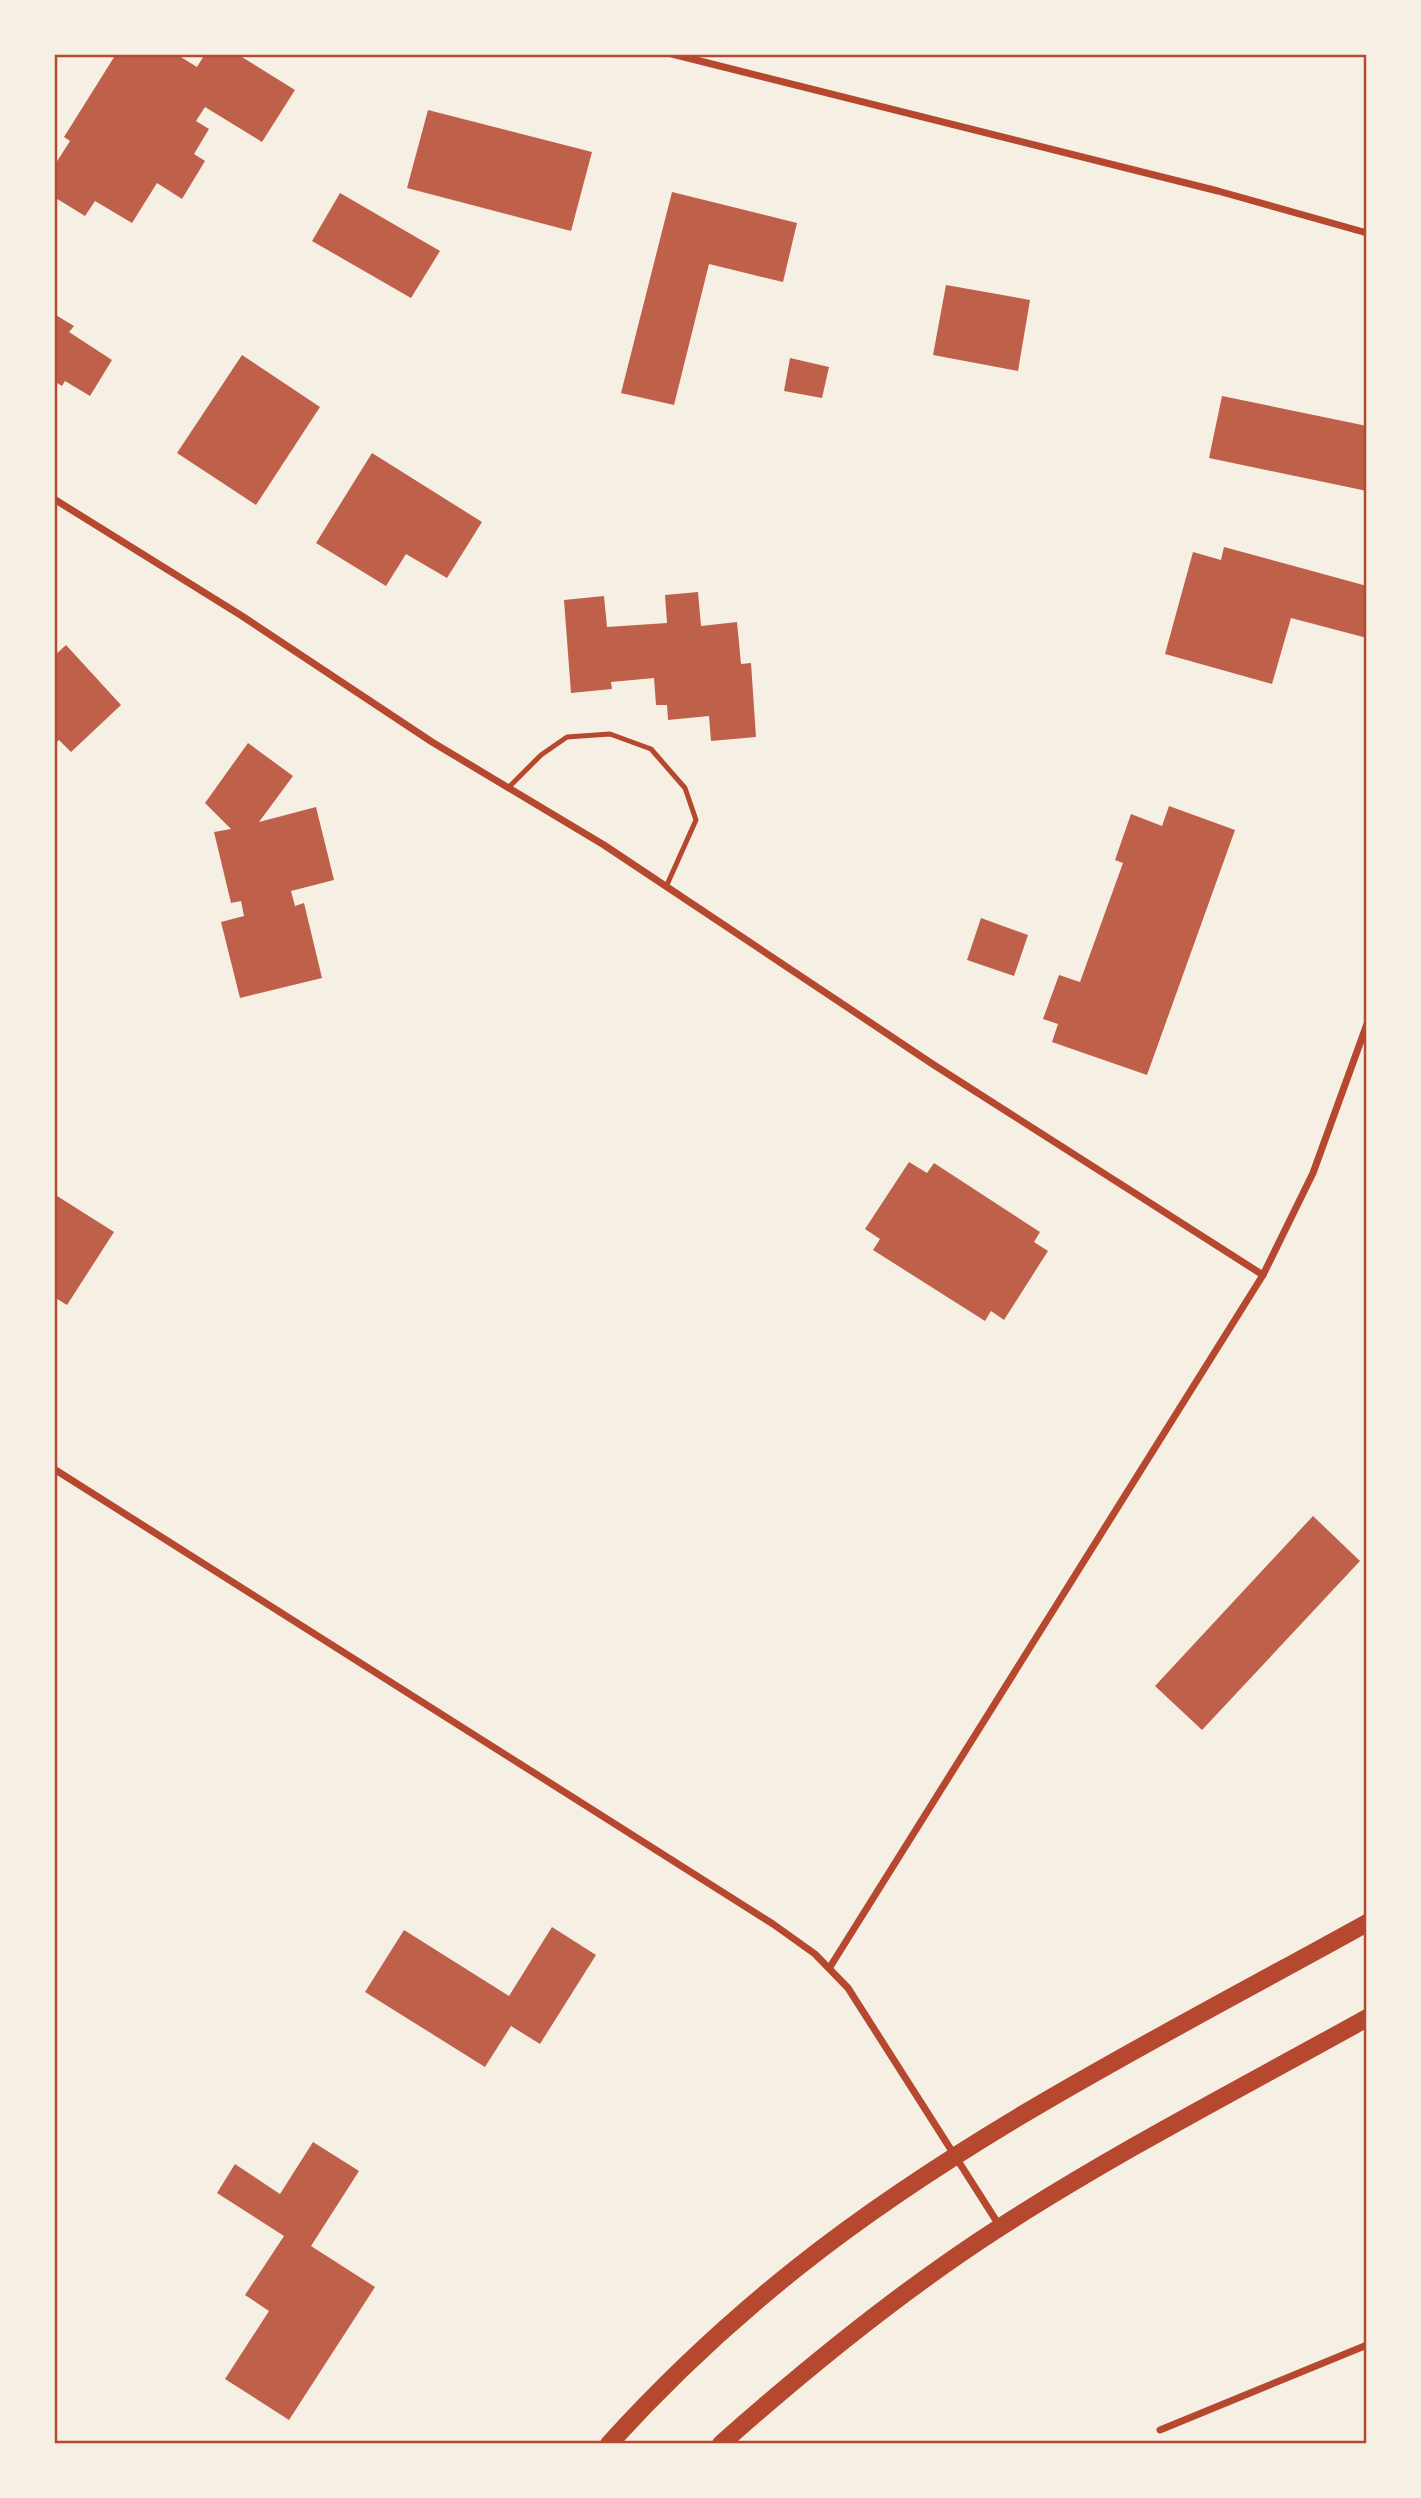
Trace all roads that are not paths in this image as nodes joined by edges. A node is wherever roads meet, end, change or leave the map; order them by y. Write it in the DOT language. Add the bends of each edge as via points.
graph roads {
  1 [pos="673,54"];
  2 [pos="1367,233"];
  3 [pos="54,499"];
  4 [pos="508,788"];
  5 [pos="666,887"];
  6 [pos="1367,1024"];
  7 [pos="1264,1275"];
  8 [pos="54,1469"];
  9 [pos="1367,1923"];
  10 [pos="830,1967"];
  11 [pos="1367,2018"];
  12 [pos="958,2157"];
  13 [pos="1000,2227"];
  14 [pos="1367,2345"];
  15 [pos="1160,2430"];
  16 [pos="609,2444"];
  17 [pos="721,2444"];
  1 -- 2 [label="street"];
  3 -- 4 [label="street"];
  4 -- 5 [label="street"];
  4 -- 5 [label="lane" via="567,737 610,733 651,749 685,788 696,820"];
  5 -- 7 [label="street"];
  6 -- 7 [label="street" via="1312,1173"];
  7 -- 10 [label="street"];
  8 -- 10 [label="street" via="773,1924"];
  9 -- 12 [label="main road" via="1080,2083"];
  10 -- 12 [label="street" via="867,2015"];
  11 -- 13 [label="main road"];
  12 -- 13 [label="street"];
  12 -- 16 [label="main road" via="780,2282 684,2366"];
  13 -- 17 [label="main road" via="867,2321"];
  14 -- 15 [label="street"];
}
